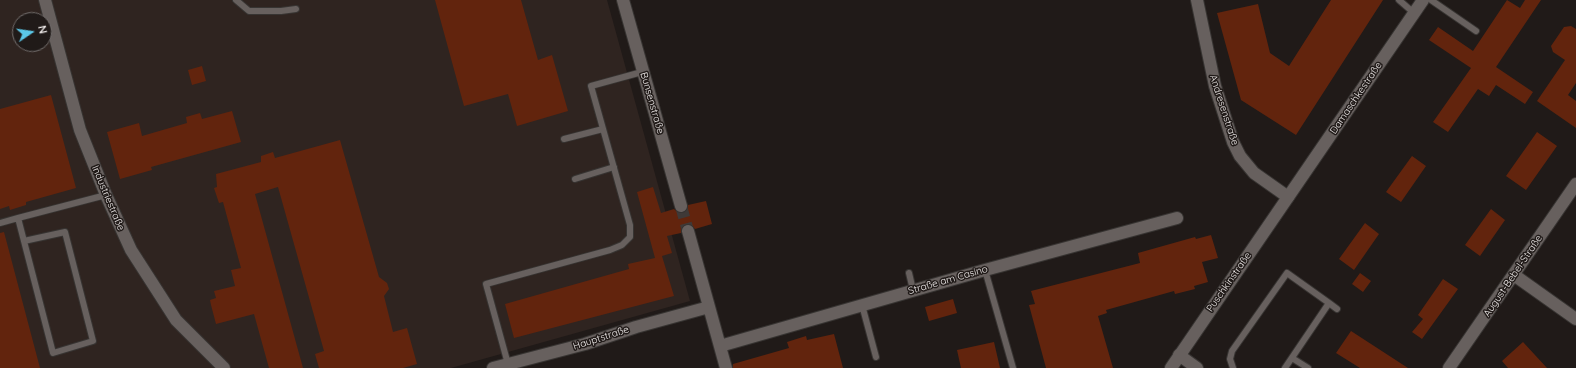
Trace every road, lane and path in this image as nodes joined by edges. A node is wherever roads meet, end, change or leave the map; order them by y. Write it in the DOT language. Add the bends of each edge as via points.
graph roads {
  1 [pos="45,0"];
  2 [pos="236,0"];
  3 [pos="623,0"];
  4 [pos="1197,0"];
  5 [pos="1399,0"];
  6 [pos="1423,0"];
  7 [pos="1431,0"];
  8 [pos="296,8"];
  9 [pos="1414,13"];
  10 [pos="1476,31"];
  11 [pos="642,72"];
  12 [pos="603,129"];
  13 [pos="564,139"];
  14 [pos="614,167"];
  15 [pos="574,179"];
  16 [pos="1576,184"];
  17 [pos="106,195"];
  18 [pos="1288,197"];
  19 [pos="681,206"];
  20 [pos="18,218"];
  21 [pos="1177,218"];
  22 [pos="0,223"];
  23 [pos="688,231"];
  24 [pos="24,241"];
  25 [pos="986,270"];
  26 [pos="909,273"];
  27 [pos="1514,275"];
  28 [pos="913,290"];
  29 [pos="1329,303"];
  30 [pos="862,305"];
  31 [pos="709,307"];
  32 [pos="1338,309"];
  33 [pos="1576,319"];
  34 [pos="720,346"];
  35 [pos="1179,355"];
  36 [pos="876,357"];
  37 [pos="1292,358"];
  38 [pos="508,364"];
  39 [pos="224,368"];
  40 [pos="493,368"];
  41 [pos="726,368"];
  42 [pos="1013,368"];
  43 [pos="1170,368"];
  44 [pos="1197,368"];
  45 [pos="1233,368"];
  46 [pos="1285,368"];
  47 [pos="1308,368"];
  48 [pos="1449,368"];
  1 -- 17 [label="street, Industriestraße" via="80,130"];
  2 -- 8 [label="lane" via="249,11 281,11"];
  3 -- 11 [label="street, Bunsenstraße"];
  4 -- 18 [label="street, Andresenstraße" via="1215,86 1233,142 1240,156 1254,173"];
  5 -- 9 [label="lane"];
  6 -- 9 [label="street, Damaschkestraße"];
  7 -- 10 [label="lane"];
  9 -- 18 [label="street, Damaschkestraße"];
  11 -- 12 [label="lane" via="591,86"];
  11 -- 19 [label="street, Bunsenstraße"];
  12 -- 13 [label="lane"];
  12 -- 14 [label="lane"];
  14 -- 15 [label="lane"];
  14 -- 38 [label="lane" via="630,225 630,237 622,245 486,284"];
  16 -- 27 [label="street, August-Bebel-Straße"];
  17 -- 20 [label="lane"];
  17 -- 39 [label="street, Industriestraße" via="131,250 176,320"];
  18 -- 35 [label="street, Puschkinstraße"];
  20 -- 22 [label="lane"];
  20 -- 24 [label="lane"];
  21 -- 25 [label="street, Straße am Casino"];
  23 -- 31 [label="street"];
  24 -- 24 [label="lane" via="53,353 93,341 65,232"];
  25 -- 28 [label="street, Straße am Casino"];
  25 -- 42 [label="lane"];
  26 -- 28 [label="lane"];
  27 -- 33 [label="street"];
  27 -- 48 [label="street, August-Bebel-Straße"];
  28 -- 30 [label="street, Straße am Casino"];
  29 -- 32 [label="lane"];
  29 -- 37 [label="lane"];
  29 -- 45 [label="lane" via="1287,273 1232,351 1230,359"];
  30 -- 34 [label="street, Straße am Casino"];
  30 -- 36 [label="lane"];
  31 -- 34 [label="street"];
  31 -- 38 [label="street, Hauptstraße"];
  34 -- 41 [label="street"];
  35 -- 43 [label="street, Puschkinstraße"];
  35 -- 44 [label="street"];
  37 -- 46 [label="lane"];
  37 -- 47 [label="lane"];
  38 -- 40 [label="street, Hauptstraße"];
}
